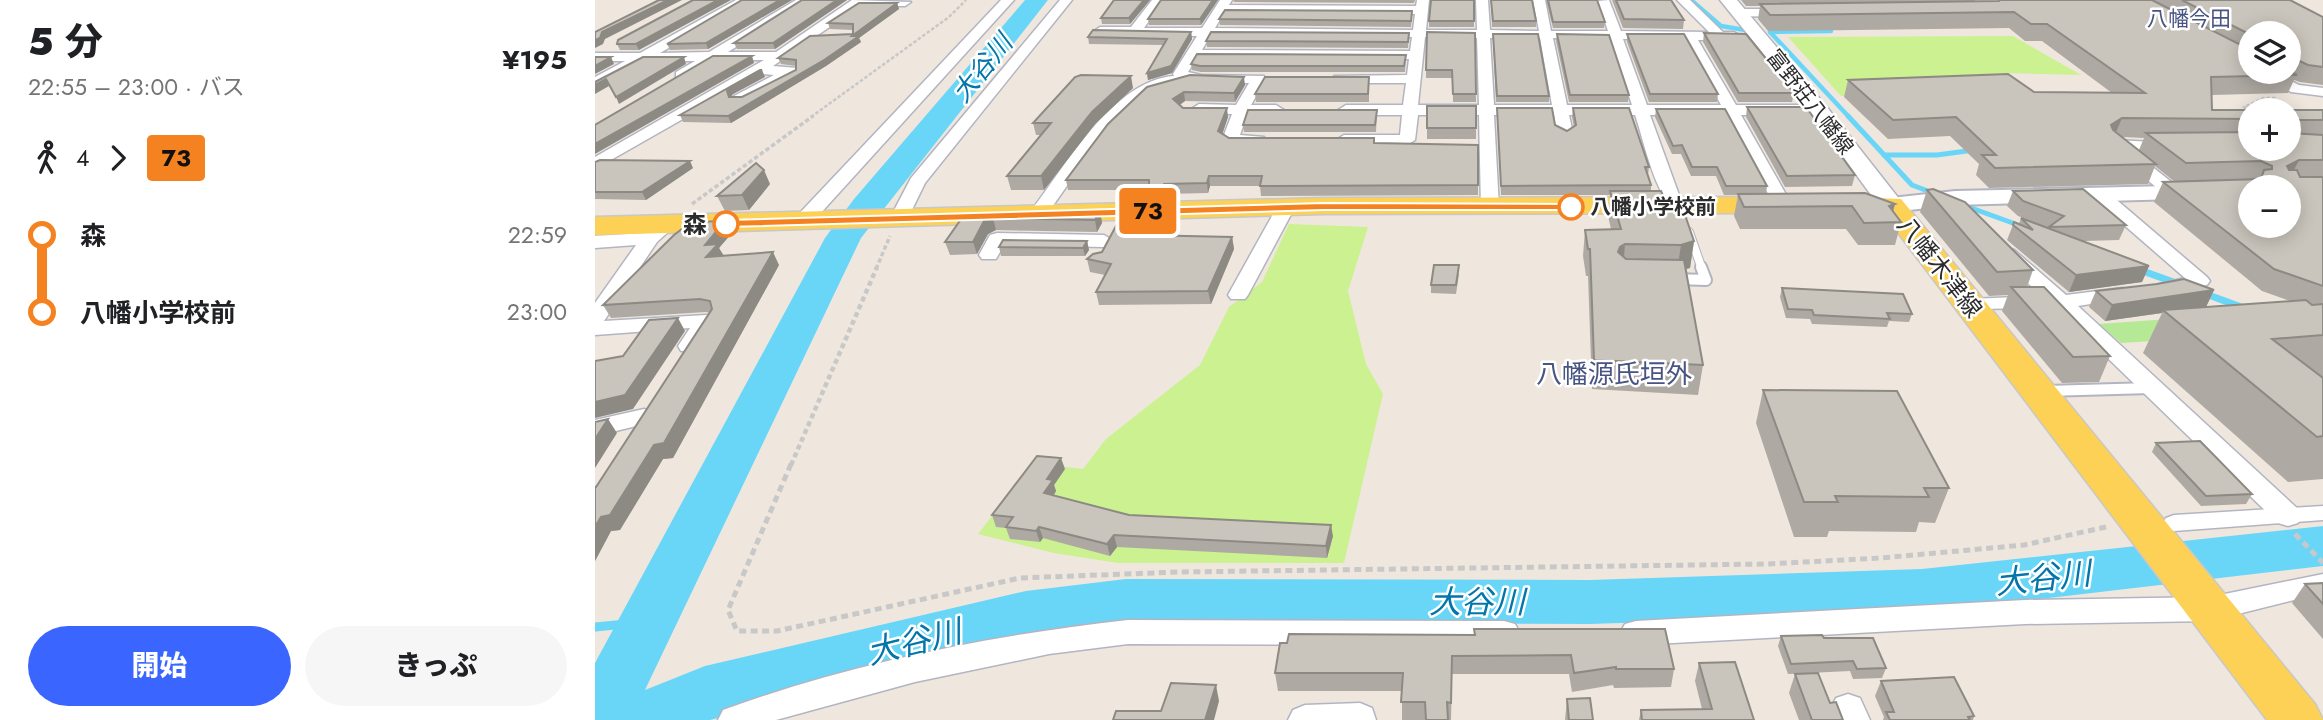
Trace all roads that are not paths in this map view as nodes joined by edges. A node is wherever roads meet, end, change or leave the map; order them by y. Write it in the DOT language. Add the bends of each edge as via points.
graph roads {
  1 [pos="745,0"];
  2 [pos="803,0"];
  3 [pos="1008,0"];
  4 [pos="1066,0"];
  5 [pos="1158,0"];
  6 [pos="1482,0"];
  7 [pos="1539,0"];
  8 [pos="1683,0"];
  9 [pos="859,1"];
  10 [pos="1604,1"];
  11 [pos="905,2"];
  12 [pos="1223,5"];
  13 [pos="1423,5"];
  14 [pos="1733,7"];
  15 [pos="1807,13"];
  16 [pos="857,17"];
  17 [pos="835,18"];
  18 [pos="1097,31"];
  19 [pos="1135,31"];
  20 [pos="1204,32"];
  21 [pos="1755,32"];
  22 [pos="1420,34"];
  23 [pos="1483,34"];
  24 [pos="1546,35"];
  25 [pos="808,36"];
  26 [pos="834,36"];
  27 [pos="1617,36"];
  28 [pos="1690,36"];
  29 [pos="1719,36"];
  30 [pos="611,44"];
  31 [pos="1192,54"];
  32 [pos="1417,55"];
  33 [pos="595,56"];
  34 [pos="713,56"];
  35 [pos="779,56"];
  36 [pos="642,57"];
  37 [pos="760,70"];
  38 [pos="602,75"];
  39 [pos="1189,77"];
  40 [pos="1324,79"];
  41 [pos="1415,79"];
  42 [pos="595,83"];
  43 [pos="669,83"];
  44 [pos="2286,84"];
  45 [pos="2323,92"];
  46 [pos="1185,109"];
  47 [pos="1641,109"];
  48 [pos="1241,110"];
  49 [pos="1293,110"];
  50 [pos="1332,110"];
  51 [pos="1410,110"];
  52 [pos="1487,110"];
  53 [pos="1560,110"];
  54 [pos="1731,110"];
  55 [pos="1818,110"];
  56 [pos="640,123"];
  57 [pos="664,123"];
  58 [pos="1565,133"];
  59 [pos="1271,140"];
  60 [pos="1325,140"];
  61 [pos="2181,146"];
  62 [pos="595,164"];
  63 [pos="2238,190"];
  64 [pos="2173,192"];
  65 [pos="2099,194"];
  66 [pos="1914,201"];
  67 [pos="1806,205"];
  68 [pos="1681,206"];
  69 [pos="1286,207"];
  70 [pos="1490,208"];
  71 [pos="1120,212"];
  72 [pos="1037,215"];
  73 [pos="1966,218"];
  74 [pos="891,220"];
  75 [pos="809,222"];
  76 [pos="595,226"];
  77 [pos="659,232"];
  78 [pos="1104,241"];
  79 [pos="595,242"];
  80 [pos="1995,243"];
  81 [pos="989,255"];
  82 [pos="1096,260"];
  83 [pos="1665,279"];
  84 [pos="1238,295"];
  85 [pos="2061,302"];
  86 [pos="1970,305"];
  87 [pos="595,319"];
  88 [pos="595,328"];
  89 [pos="678,364"];
  90 [pos="2151,388"];
  91 [pos="2039,391"];
  92 [pos="658,396"];
  93 [pos="644,417"];
  94 [pos="595,428"];
  95 [pos="630,439"];
  96 [pos="2323,513"];
  97 [pos="2284,519"];
  98 [pos="2153,523"];
  99 [pos="2323,585"];
  100 [pos="2205,603"];
  101 [pos="1531,633"];
  102 [pos="1601,633"];
  103 [pos="735,720"];
  104 [pos="1305,720"];
  105 [pos="1359,720"];
  106 [pos="2297,720"];
  1 -- 36 [label="street"];
  2 -- 34 [label="street"];
  3 -- 75 [label="street"];
  4 -- 74 [label="street"];
  5 -- 19 [label="street"];
  6 -- 23 [label="street"];
  7 -- 24 [label="street"];
  8 -- 29 [label="street"];
  9 -- 11 [label="street"];
  9 -- 17 [label="street"];
  10 -- 27 [label="street"];
  12 -- 13 [label="street"];
  12 -- 20 [label="street"];
  13 -- 22 [label="street"];
  14 -- 15 [label="street"];
  14 -- 21 [label="main road, 富野荘八幡線"];
  16 -- 17 [label="street"];
  17 -- 25 [label="street"];
  18 -- 19 [label="street"];
  19 -- 20 [label="street"];
  20 -- 22 [label="street"];
  20 -- 31 [label="street"];
  21 -- 29 [label="street"];
  21 -- 55 [label="main road, 富野荘八幡線"];
  22 -- 23 [label="street"];
  22 -- 32 [label="street"];
  23 -- 24 [label="street"];
  23 -- 52 [label="street"];
  24 -- 27 [label="street"];
  24 -- 53 [label="street"];
  25 -- 26 [label="street"];
  25 -- 35 [label="street"];
  27 -- 28 [label="street"];
  27 -- 47 [label="street"];
  28 -- 29 [label="street"];
  28 -- 54 [label="street"];
  30 -- 33 [label="street" via="613,47"];
  31 -- 32 [label="street"];
  31 -- 39 [label="street" via="1180,74"];
  32 -- 41 [label="street"];
  33 -- 36 [label="street"];
  34 -- 35 [label="street"];
  34 -- 36 [label="street"];
  34 -- 43 [label="street"];
  35 -- 37 [label="street"];
  36 -- 38 [label="street"];
  37 -- 57 [label="street"];
  37 -- 57 [label="street" via="792,71 694,123"];
  38 -- 42 [label="street"];
  39 -- 48 [label="street" via="1266,79"];
  39 -- 72 [label="street" via="1139,92"];
  40 -- 41 [label="street"];
  41 -- 51 [label="street"];
  44 -- 45 [label="street"];
  46 -- 48 [label="street"];
  47 -- 53 [label="street"];
  47 -- 54 [label="street"];
  47 -- 68 [label="street" via="1671,197"];
  48 -- 49 [label="street"];
  48 -- 59 [label="street" via="1230,140"];
  50 -- 51 [label="street"];
  51 -- 52 [label="street"];
  51 -- 60 [label="street" via="1414,144"];
  52 -- 53 [label="street"];
  52 -- 70 [label="street" via="1480,147"];
  53 -- 58 [label="street"];
  54 -- 55 [label="street"];
  54 -- 67 [label="street"];
  55 -- 66 [label="main road, 富野荘八幡線"];
  56 -- 57 [label="street"];
  57 -- 62 [label="street"];
  61 -- 64 [label="street" via="2114,145"];
  63 -- 64 [label="street"];
  64 -- 65 [label="street"];
  65 -- 66 [label="street"];
  65 -- 85 [label="street" via="2200,281"];
  66 -- 67 [label="main road, 八幡木津線"];
  66 -- 73 [label="street"];
  66 -- 86 [label="main road, 八幡木津線"];
  67 -- 68 [label="main road, 八幡木津線"];
  68 -- 70 [label="main road, 八幡木津線"];
  68 -- 83 [label="lane" via="1706,280"];
  69 -- 70 [label="main road, 八幡木津線"];
  69 -- 71 [label="main road, 八幡木津線"];
  69 -- 84 [label="street"];
  71 -- 72 [label="main road, 八幡木津線"];
  71 -- 78 [label="street"];
  72 -- 74 [label="main road, 八幡木津線"];
  74 -- 75 [label="main road, 八幡木津線"];
  75 -- 77 [label="main road, 八幡木津線"];
  76 -- 77 [label="main road, 八幡木津線"];
  77 -- 79 [label="street"];
  77 -- 87 [label="street"];
  78 -- 81 [label="street" via="997,239"];
  78 -- 82 [label="street"];
  80 -- 85 [label="street"];
  85 -- 86 [label="street"];
  85 -- 90 [label="street"];
  86 -- 91 [label="main road, 八幡木津線"];
  88 -- 89 [label="street" via="706,321"];
  90 -- 91 [label="lane"];
  90 -- 97 [label="street"];
  91 -- 98 [label="main road, 八幡木津線"];
  92 -- 93 [label="street"];
  93 -- 94 [label="street"];
  93 -- 95 [label="street"];
  96 -- 97 [label="street"];
  97 -- 98 [label="street"];
  98 -- 100 [label="main road, 八幡木津線"];
  99 -- 100 [label="street"];
  100 -- 102 [label="street"];
  100 -- 106 [label="main road, 八幡木津線"];
  101 -- 103 [label="street" via="1128,632 1049,641 915,669"];
  104 -- 105 [label="street"];
}
